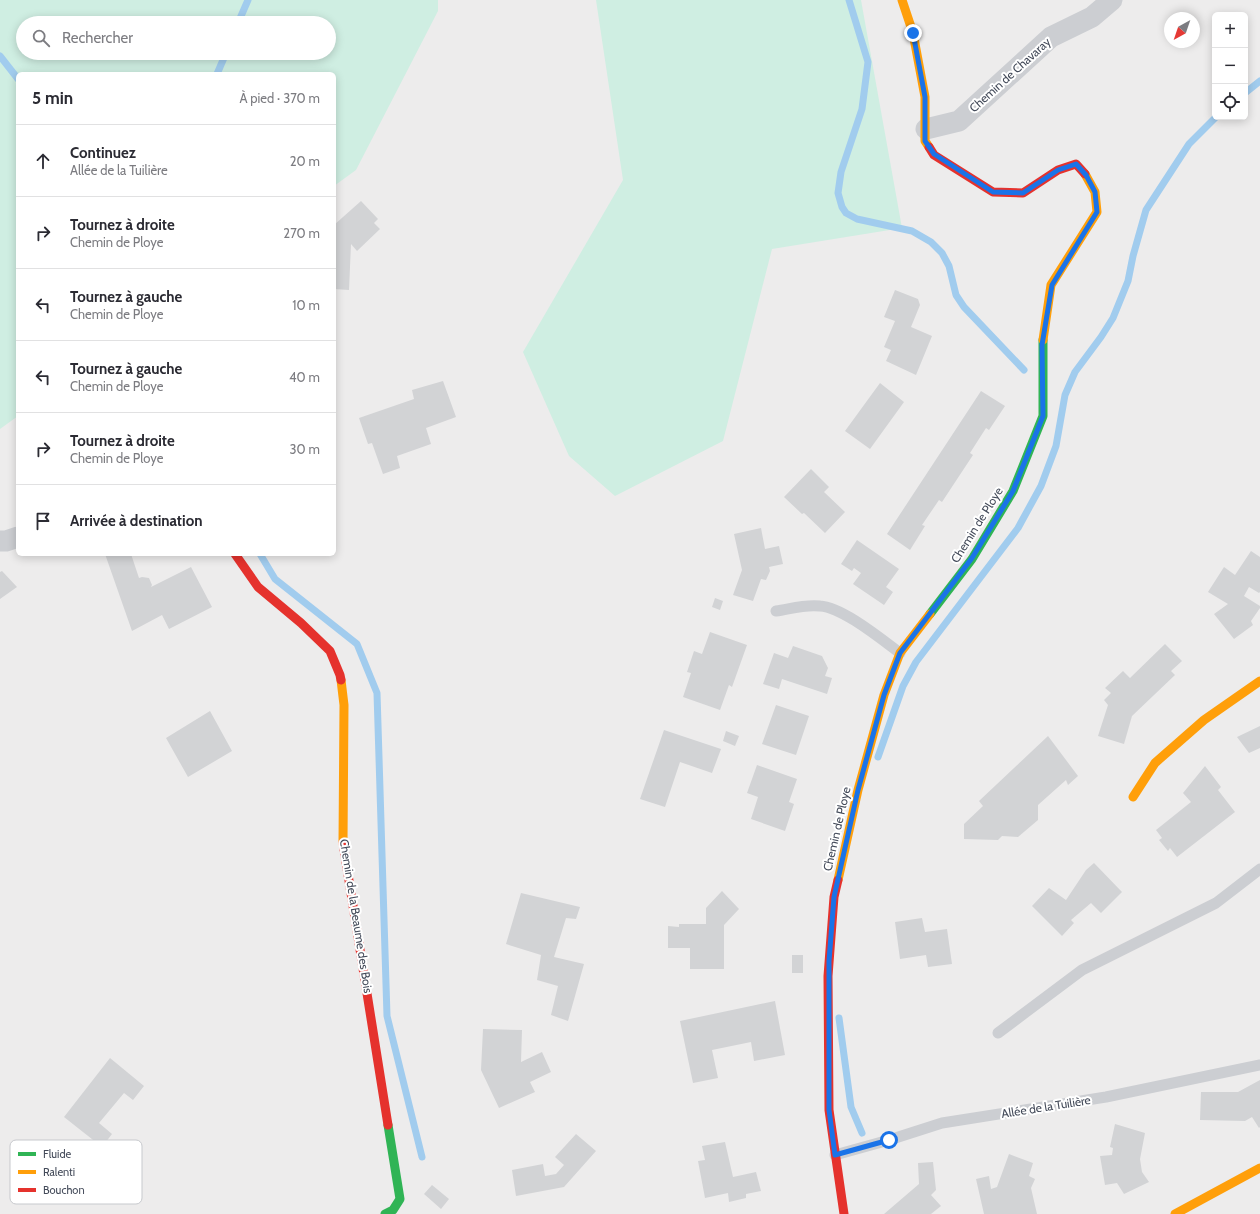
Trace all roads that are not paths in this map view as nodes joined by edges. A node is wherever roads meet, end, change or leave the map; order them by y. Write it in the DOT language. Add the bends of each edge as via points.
graph roads {
  1 [pos="902,0"];
  2 [pos="1112,0"];
  3 [pos="926,129"];
  4 [pos="16,538"];
  5 [pos="0,541"];
  6 [pos="236,556"];
  7 [pos="776,611"];
  8 [pos="900,653"];
  9 [pos="1260,681"];
  10 [pos="1133,797"];
  11 [pos="1260,869"];
  12 [pos="998,1032"];
  13 [pos="1260,1065"];
  14 [pos="835,1155"];
  15 [pos="1260,1168"];
  16 [pos="385,1214"];
  17 [pos="844,1214"];
  18 [pos="1176,1214"];
  1 -- 3 [label="street, Chemin de Ploye" via="913,33 925,97"];
  2 -- 3 [label="street, Chemin de Chavaray" via="1092,17 1051,37 959,121"];
  3 -- 8 [label="street, Chemin de Ploye" via="925,141 934,154 993,192 1023,193 1058,170 1076,164 1086,175 1095,192 1097,212 1052,285 1042,345 1043,416 1013,491 972,558"];
  4 -- 5 [label="street"];
  6 -- 16 [label="street, Chemin de la Beaume des Bois" via="258,587 330,651 340,675 344,704 343,842 400,1199 393,1210"];
  7 -- 8 [label="lane" via="821,606 844,614"];
  8 -- 14 [label="street, Chemin de Ploye" via="884,695 858,790 834,897 828,976 829,1110"];
  9 -- 10 [label="street" via="1204,720 1155,763"];
  11 -- 12 [label="lane" via="1216,904 1082,970"];
  13 -- 14 [label="lane, Allée de la Tuilière" via="1106,1097 942,1123"];
  14 -- 17 [label="street, Chemin de Ploye"];
  15 -- 18 [label="street"];
}
